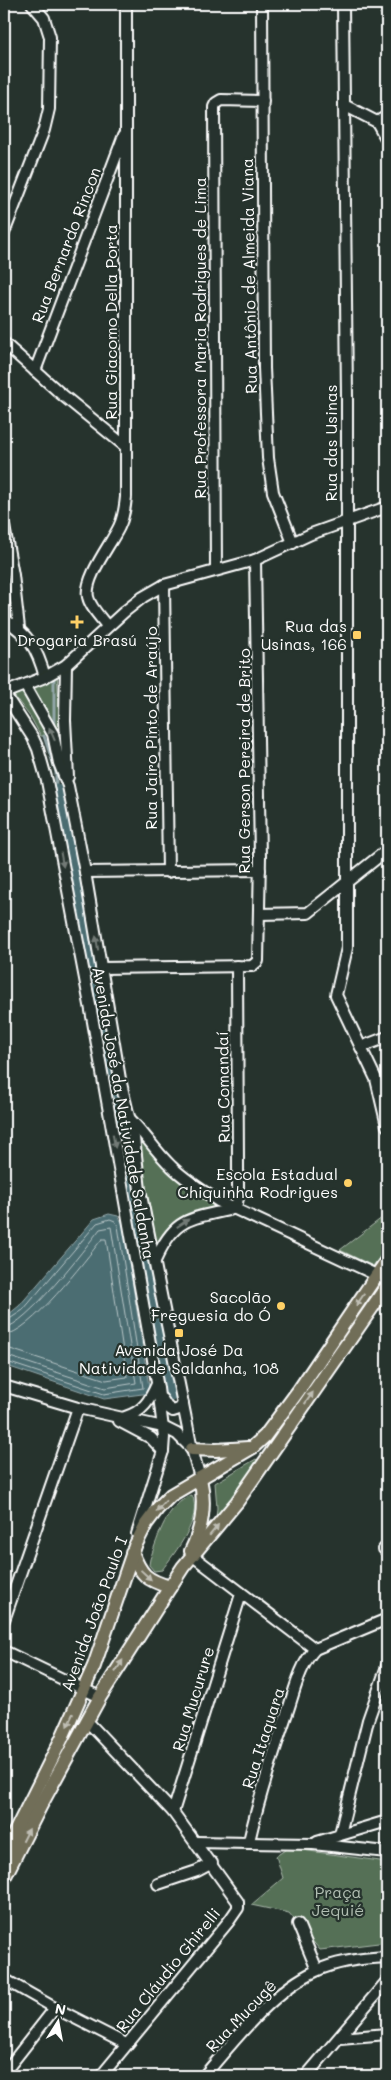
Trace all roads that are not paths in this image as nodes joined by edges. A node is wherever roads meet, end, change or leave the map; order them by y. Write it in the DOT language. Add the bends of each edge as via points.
graph roads {
  1 [pos="32,4"];
  2 [pos="126,4"];
  3 [pos="262,4"];
  4 [pos="343,4"];
  5 [pos="384,4"];
  6 [pos="387,12"];
  7 [pos="262,101"];
  8 [pos="344,104"];
  9 [pos="387,116"];
  10 [pos="377,122"];
  11 [pos="126,130"];
  12 [pos="387,140"];
  13 [pos="4,233"];
  14 [pos="4,343"];
  15 [pos="35,371"];
  16 [pos="125,446"];
  17 [pos="387,507"];
  18 [pos="346,520"];
  19 [pos="4,526"];
  20 [pos="293,543"];
  21 [pos="255,560"];
  22 [pos="216,570"];
  23 [pos="164,585"];
  24 [pos="4,619"];
  25 [pos="107,626"];
  26 [pos="19,628"];
  27 [pos="66,665"];
  28 [pos="45,677"];
  29 [pos="25,685"];
  30 [pos="4,693"];
  31 [pos="68,786"];
  32 [pos="387,850"];
  33 [pos="260,870"];
  34 [pos="85,872"];
  35 [pos="168,872"];
  36 [pos="347,882"];
  37 [pos="259,914"];
  38 [pos="237,966"];
  39 [pos="101,968"];
  40 [pos="387,1036"];
  41 [pos="360,1047"];
  42 [pos="129,1119"];
  43 [pos="387,1126"];
  44 [pos="236,1208"];
  45 [pos="387,1260"];
  46 [pos="155,1262"];
  47 [pos="382,1278"];
  48 [pos="387,1286"];
  49 [pos="4,1386"];
  50 [pos="158,1386"];
  51 [pos="183,1404"];
  52 [pos="78,1408"];
  53 [pos="102,1414"];
  54 [pos="121,1418"];
  55 [pos="164,1427"];
  56 [pos="253,1448"];
  57 [pos="192,1449"];
  58 [pos="163,1451"];
  59 [pos="200,1478"];
  60 [pos="134,1549"];
  61 [pos="193,1556"];
  62 [pos="183,1567"];
  63 [pos="170,1587"];
  64 [pos="241,1594"];
  65 [pos="387,1619"];
  66 [pos="4,1620"];
  67 [pos="315,1649"];
  68 [pos="4,1651"];
  69 [pos="387,1666"];
  70 [pos="85,1688"];
  71 [pos="100,1697"];
  72 [pos="87,1721"];
  73 [pos="173,1812"];
  74 [pos="387,1820"];
  75 [pos="340,1834"];
  76 [pos="250,1841"];
  77 [pos="196,1842"];
  78 [pos="313,1844"];
  79 [pos="387,1852"];
  80 [pos="4,1853"];
  81 [pos="212,1864"];
  82 [pos="4,1878"];
  83 [pos="158,1884"];
  84 [pos="298,1924"];
  85 [pos="387,1957"];
  86 [pos="317,1970"];
  87 [pos="4,1978"];
  88 [pos="387,1981"];
  89 [pos="55,2008"];
  90 [pos="387,2034"];
  91 [pos="340,2038"];
  92 [pos="126,2044"];
  93 [pos="4,2073"];
  94 [pos="101,2076"];
  95 [pos="204,2076"];
  96 [pos="306,2076"];
  1 -- 13 [label="street" via="44,18 50,37 49,109"];
  2 -- 11 [label="street, Rua Giacomo Della Porta"];
  3 -- 7 [label="street, Rua Antônio de Almeida Viana"];
  4 -- 8 [label="street, Rua das Usinas"];
  5 -- 6 [label="street"];
  7 -- 20 [label="street, Rua Antônio de Almeida Viana" via="268,458 273,492"];
  7 -- 22 [label="street, Rua Professora Maria Rodrigues de Lima" via="227,99 214,107"];
  8 -- 10 [label="street"];
  8 -- 18 [label="street, Rua das Usinas"];
  9 -- 10 [label="street"];
  10 -- 12 [label="street"];
  11 -- 15 [label="street, Rua Bernardo Rincon"];
  11 -- 16 [label="street, Rua Giacomo Della Porta"];
  14 -- 15 [label="street"];
  15 -- 16 [label="street"];
  16 -- 25 [label="street, Rua Giacomo Della Porta" via="125,511 88,587 89,601"];
  17 -- 18 [label="street"];
  18 -- 20 [label="street"];
  18 -- 36 [label="street, Rua das Usinas"];
  19 -- 26 [label="street"];
  20 -- 21 [label="street"];
  21 -- 22 [label="street"];
  21 -- 33 [label="street, Rua Gerson Pereira de Brito"];
  22 -- 23 [label="street"];
  23 -- 25 [label="street" via="143,597"];
  23 -- 35 [label="street, Rua Jairo Pinto de Araújo"];
  24 -- 26 [label="street"];
  25 -- 27 [label="street"];
  26 -- 28 [label="street" via="37,652"];
  27 -- 28 [label="street"];
  27 -- 31 [label="street"];
  28 -- 29 [label="street"];
  29 -- 30 [label="street"];
  31 -- 29 [label="street, Avenida José da Natividade Saldanha, one-way" via="53,734"];
  30 -- 50 [label="street, Avenida José da Natividade Saldanha, one-way" via="33,738 47,781"];
  31 -- 34 [label="street, Avenida José da Natividade Saldanha"];
  32 -- 36 [label="street"];
  33 -- 35 [label="street"];
  33 -- 37 [label="street, Rua Gerson Pereira de Brito"];
  34 -- 35 [label="street"];
  39 -- 34 [label="street, Avenida José da Natividade Saldanha, one-way"];
  36 -- 37 [label="street" via="308,913"];
  36 -- 41 [label="street, Rua das Usinas" via="347,948 336,995"];
  37 -- 38 [label="street, Rua Gerson Pereira de Brito" via="258,961 252,966"];
  38 -- 39 [label="street"];
  38 -- 44 [label="street, Rua Comandaí"];
  39 -- 42 [label="street, Avenida José da Natividade Saldanha"];
  40 -- 41 [label="street"];
  41 -- 43 [label="street, Rua das Usinas" via="376,1080"];
  42 -- 44 [label="street" via="171,1166 203,1191"];
  42 -- 46 [label="street, Avenida José da Natividade Saldanha"];
  46 -- 44 [label="street, one-way" via="170,1234 185,1221"];
  44 -- 47 [label="street"];
  45 -- 47 [label="main road, Avenida João Paulo I"];
  46 -- 51 [label="street, Avenida José da Natividade Saldanha"];
  47 -- 56 [label="main road, Avenida João Paulo I, one-way"];
  61 -- 48 [label="main road, Avenida João Paulo I, one-way" via="236,1502"];
  49 -- 52 [label="street"];
  50 -- 51 [label="street" via="169,1410 176,1411"];
  50 -- 54 [label="street" via="143,1408"];
  50 -- 55 [label="street, Avenida José da Natividade Saldanha"];
  51 -- 57 [label="street, Avenida José da Natividade Saldanha"];
  52 -- 53 [label="street"];
  52 -- 66 [label="street"];
  53 -- 54 [label="street"];
  53 -- 58 [label="street" via="135,1428"];
  54 -- 55 [label="street"];
  55 -- 57 [label="street" via="177,1434"];
  55 -- 58 [label="street, Avenida José da Natividade Saldanha"];
  56 -- 57 [label="main road"];
  56 -- 59 [label="main road, Avenida João Paulo I"];
  57 -- 59 [label="street, Avenida José da Natividade Saldanha"];
  58 -- 60 [label="street, Avenida José da Natividade Saldanha"];
  59 -- 60 [label="main road, Avenida João Paulo I, one-way" via="171,1494 146,1524"];
  59 -- 62 [label="main road" via="203,1517"];
  60 -- 63 [label="main road, one-way" via="144,1576"];
  60 -- 70 [label="main road, Avenida João Paulo I"];
  61 -- 62 [label="main road, Avenida João Paulo I"];
  61 -- 64 [label="street"];
  62 -- 63 [label="main road, Avenida João Paulo I"];
  71 -- 63 [label="main road, Avenida João Paulo I, one-way"];
  64 -- 67 [label="street"];
  64 -- 73 [label="street, Rua Mucurure"];
  65 -- 67 [label="street"];
  67 -- 76 [label="street, Rua Itaquara" via="298,1681 260,1796"];
  68 -- 70 [label="street"];
  69 -- 75 [label="street" via="368,1720"];
  70 -- 71 [label="street"];
  70 -- 80 [label="main road, Avenida João Paulo I, one-way"];
  71 -- 72 [label="main road, Avenida João Paulo I"];
  72 -- 73 [label="street, Rua Cláudio Ghirelli"];
  82 -- 72 [label="main road, Avenida João Paulo I, one-way"];
  73 -- 77 [label="street, Rua Cláudio Ghirelli"];
  74 -- 75 [label="street"];
  75 -- 78 [label="street"];
  76 -- 77 [label="street"];
  76 -- 78 [label="street"];
  77 -- 81 [label="street, Rua Cláudio Ghirelli"];
  78 -- 79 [label="street"];
  81 -- 83 [label="street"];
  81 -- 92 [label="street, Rua Cláudio Ghirelli" via="237,1898 238,1908"];
  84 -- 86 [label="street"];
  85 -- 86 [label="street, Rua Mucugê" via="364,1958"];
  86 -- 95 [label="street, Rua Mucugê" via="277,1996"];
  87 -- 89 [label="street"];
  88 -- 91 [label="street"];
  89 -- 92 [label="street"];
  89 -- 93 [label="street"];
  90 -- 91 [label="street"];
  91 -- 96 [label="street"];
  92 -- 94 [label="street, Rua Cláudio Ghirelli"];
}
